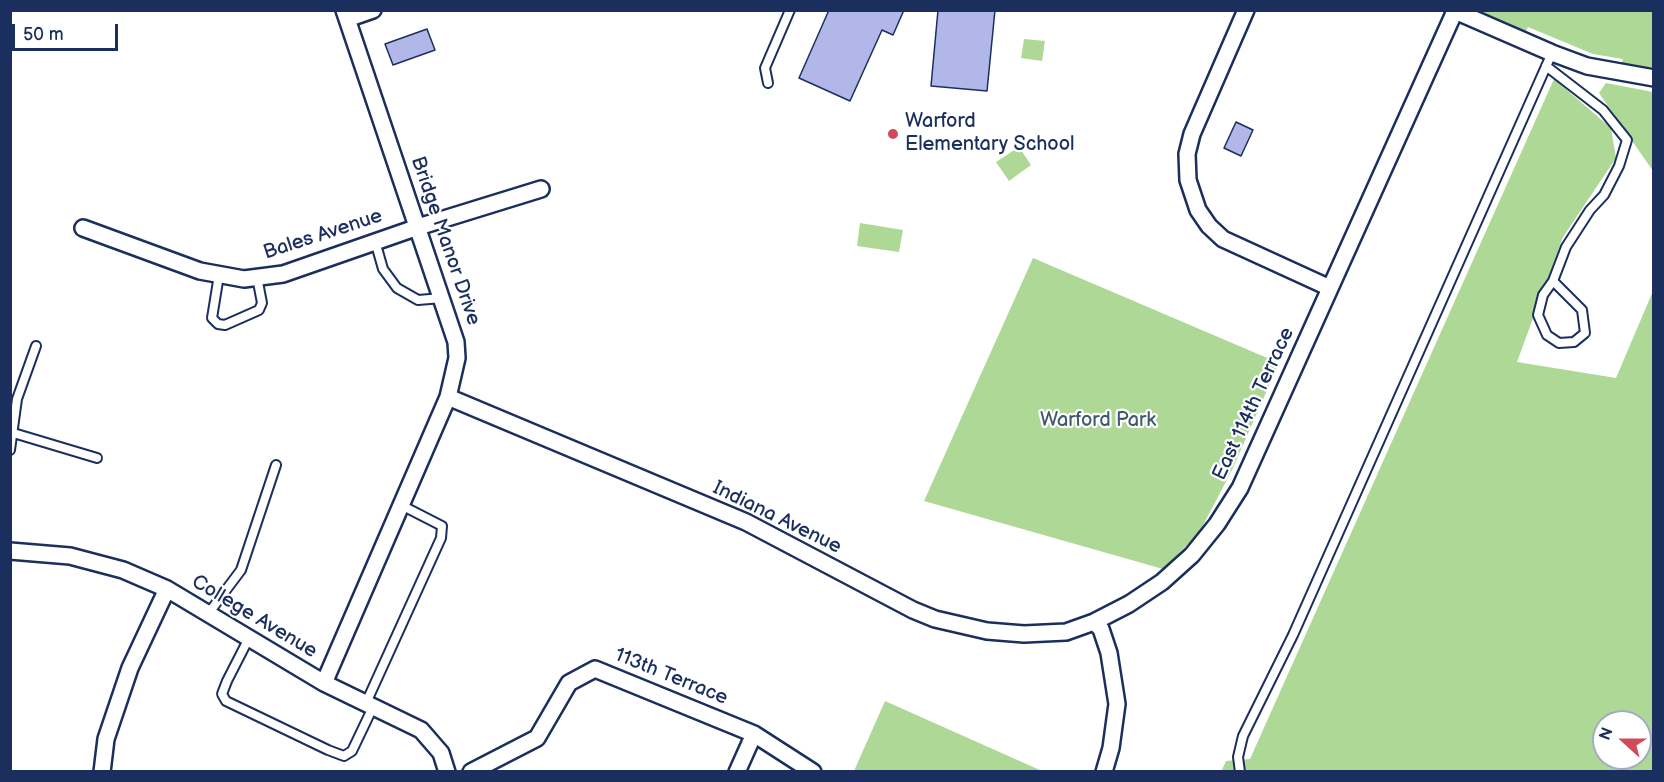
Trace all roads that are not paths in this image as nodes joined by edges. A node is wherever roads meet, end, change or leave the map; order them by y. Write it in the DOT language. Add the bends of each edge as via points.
graph roads {
  1 [pos="373,10"];
  2 [pos="790,10"];
  3 [pos="1246,10"];
  4 [pos="1454,11"];
  5 [pos="345,15"];
  6 [pos="1549,60"];
  7 [pos="1653,78"];
  8 [pos="768,83"];
  9 [pos="541,189"];
  10 [pos="418,226"];
  11 [pos="83,228"];
  12 [pos="375,242"];
  13 [pos="219,275"];
  14 [pos="257,277"];
  15 [pos="1553,281"];
  16 [pos="1330,288"];
  17 [pos="442,298"];
  18 [pos="36,346"];
  19 [pos="448,397"];
  20 [pos="12,433"];
  21 [pos="10,450"];
  22 [pos="97,458"];
  23 [pos="276,465"];
  24 [pos="401,505"];
  25 [pos="10,550"];
  26 [pos="167,589"];
  27 [pos="208,614"];
  28 [pos="1094,622"];
  29 [pos="249,638"];
  30 [pos="324,683"];
  31 [pos="369,705"];
  32 [pos="754,734"];
  33 [pos="102,771"];
  34 [pos="447,771"];
  35 [pos="471,771"];
  36 [pos="738,771"];
  37 [pos="813,771"];
  38 [pos="1104,771"];
  39 [pos="1240,771"];
  1 -- 5 [label="street"];
  2 -- 8 [label="lane" via="765,69"];
  3 -- 16 [label="street" via="1192,134 1187,154 1188,180 1198,210 1223,239"];
  4 -- 6 [label="street"];
  4 -- 16 [label="street, East 114th Terrace"];
  5 -- 10 [label="street, Bridge Manor Drive"];
  6 -- 7 [label="street"];
  6 -- 15 [label="lane" via="1603,110 1627,140 1604,195 1566,247"];
  6 -- 39 [label="lane" via="1293,635 1243,736 1238,757"];
  9 -- 10 [label="street, Bales Avenue"];
  10 -- 12 [label="street, Bales Avenue"];
  10 -- 17 [label="street, Bridge Manor Drive"];
  11 -- 13 [label="street, Bales Avenue"];
  12 -- 14 [label="street, Bales Avenue" via="283,274"];
  12 -- 17 [label="lane" via="383,269 397,288 418,300"];
  13 -- 14 [label="street, Bales Avenue"];
  13 -- 14 [label="lane" via="212,318 225,325 259,310 262,303"];
  15 -- 15 [label="lane" via="1582,310 1585,333 1574,342 1559,343 1547,335 1538,315 1543,295"];
  16 -- 28 [label="street, East 114th Terrace" via="1240,488 1217,524 1192,555 1162,582"];
  17 -- 19 [label="street, Bridge Manor Drive" via="457,358"];
  18 -- 20 [label="lane" via="17,399"];
  19 -- 24 [label="street, Bridge Manor Drive"];
  19 -- 28 [label="street, Indiana Avenue" via="746,522 935,619 987,631 1024,634 1066,632"];
  20 -- 21 [label="lane"];
  20 -- 22 [label="lane"];
  23 -- 27 [label="lane" via="241,570"];
  24 -- 30 [label="street, Bridge Manor Drive"];
  24 -- 31 [label="lane" via="442,526 441,538"];
  25 -- 26 [label="street, College Avenue" via="70,556 123,570"];
  26 -- 27 [label="street, College Avenue"];
  26 -- 33 [label="street" via="130,668 106,739"];
  27 -- 29 [label="street, College Avenue"];
  28 -- 38 [label="street" via="1101,629 1109,653 1117,704"];
  29 -- 30 [label="street, College Avenue"];
  29 -- 31 [label="lane" via="222,694 226,701 344,756 352,751"];
  30 -- 31 [label="street, College Avenue"];
  31 -- 34 [label="street, College Avenue" via="421,730 441,753"];
  32 -- 35 [label="street, 113th Terrace" via="595,669 569,683 537,738"];
  32 -- 36 [label="street"];
  32 -- 37 [label="street, 113th Terrace"];
}
